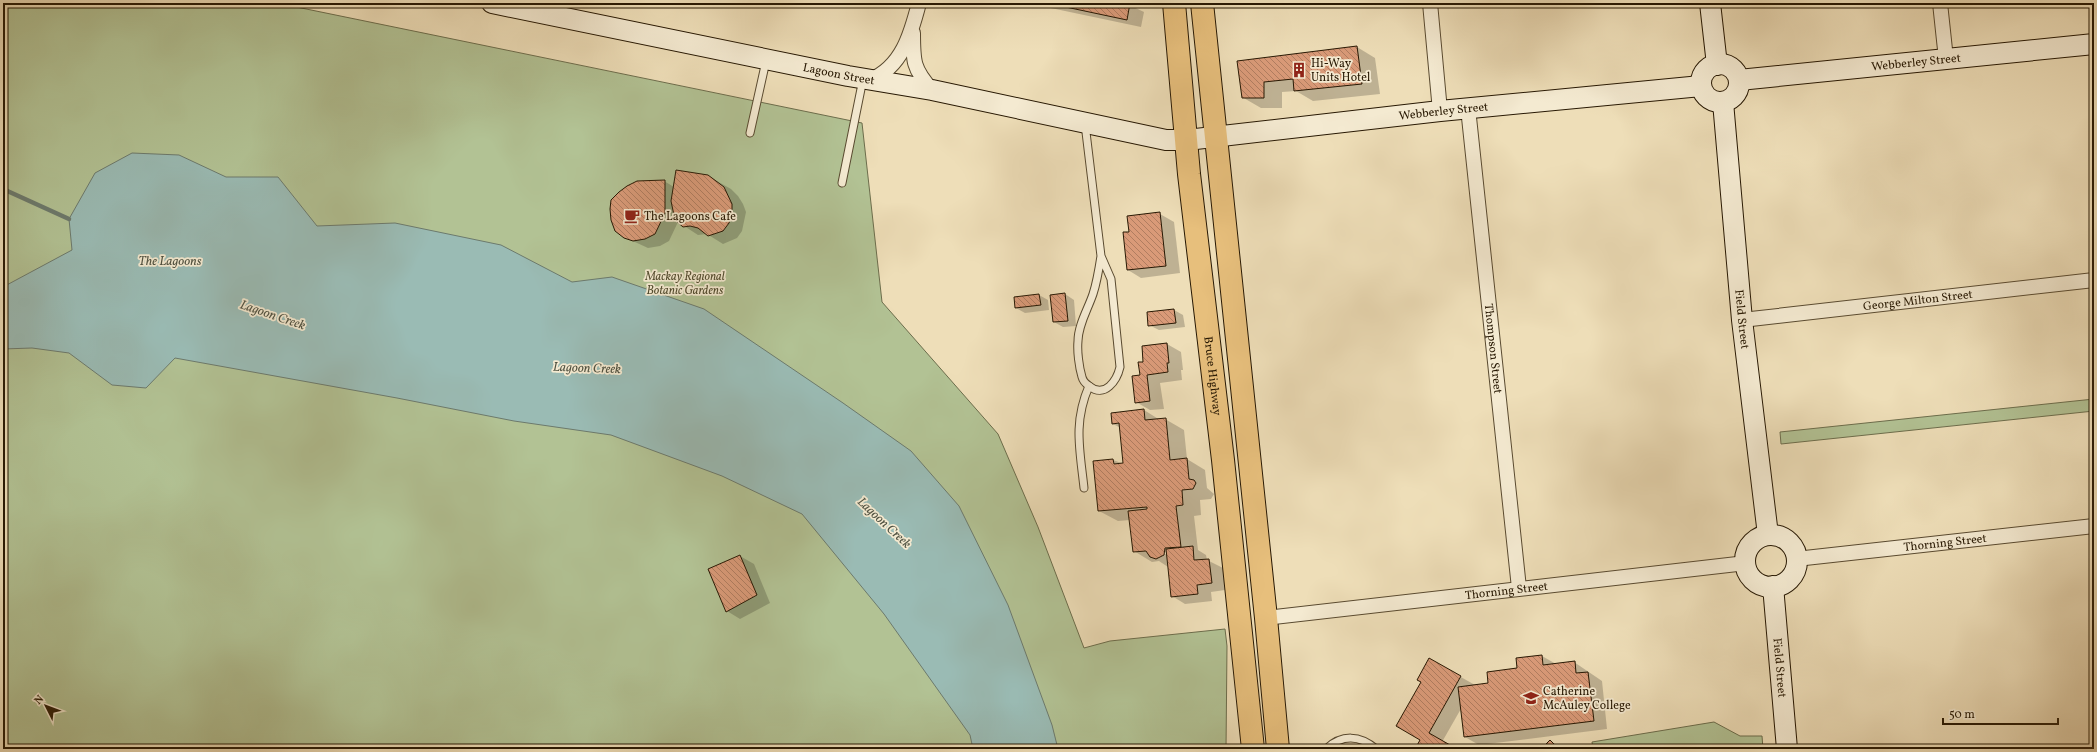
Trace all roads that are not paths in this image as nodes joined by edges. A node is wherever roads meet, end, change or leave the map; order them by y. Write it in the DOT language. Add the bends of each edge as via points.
graph roads {
  1 [pos="492,3"];
  2 [pos="919,3"];
  3 [pos="1174,3"];
  4 [pos="1202,3"];
  5 [pos="1430,3"];
  6 [pos="1710,3"];
  7 [pos="1940,3"];
  8 [pos="913,27"];
  9 [pos="2094,44"];
  10 [pos="766,58"];
  11 [pos="1946,59"];
  12 [pos="1717,65"];
  13 [pos="866,79"];
  14 [pos="1739,80"];
  15 [pos="1701,86"];
  16 [pos="932,90"];
  17 [pos="1723,102"];
  18 [pos="1468,108"];
  19 [pos="1440,111"];
  20 [pos="1085,123"];
  21 [pos="750,133"];
  22 [pos="1217,136"];
  23 [pos="1187,140"];
  24 [pos="842,183"];
  25 [pos="1101,256"];
  26 [pos="2094,280"];
  27 [pos="1742,320"];
  28 [pos="1089,386"];
  29 [pos="1084,488"];
  30 [pos="2094,526"];
  31 [pos="1768,535"];
  32 [pos="1796,559"];
  33 [pos="1746,563"];
  34 [pos="1773,586"];
  35 [pos="1519,588"];
  36 [pos="1266,618"];
  37 [pos="1253,749"];
  38 [pos="1278,749"];
  39 [pos="1326,749"];
  40 [pos="1376,749"];
  41 [pos="1787,749"];
  1 -- 10 [label="street, Lagoon Street"];
  2 -- 8 [label="street"];
  3 -- 23 [label="highway, Bruce Highway"];
  4 -- 22 [label="highway"];
  5 -- 19 [label="street"];
  6 -- 12 [label="street"];
  7 -- 11 [label="street"];
  8 -- 13 [label="street" via="896,62 888,70"];
  8 -- 16 [label="street" via="913,62 919,76"];
  9 -- 11 [label="street, Webberley Street"];
  10 -- 13 [label="street, Lagoon Street"];
  10 -- 21 [label="lane"];
  11 -- 14 [label="street, Webberley Street"];
  12 -- 14 [label="street" via="1727,65"];
  12 -- 15 [label="street" via="1708,68"];
  13 -- 16 [label="street, Lagoon Street"];
  13 -- 24 [label="lane"];
  14 -- 17 [label="street" via="1734,96"];
  15 -- 17 [label="street" via="1706,97"];
  15 -- 18 [label="street, Webberley Street"];
  16 -- 20 [label="street, Lagoon Street"];
  17 -- 27 [label="street, Field Street"];
  18 -- 19 [label="street, Webberley Street"];
  18 -- 35 [label="street, Thompson Street"];
  19 -- 22 [label="street, Webberley Street"];
  20 -- 23 [label="street, Lagoon Street" via="1166,140"];
  20 -- 25 [label="lane"];
  22 -- 23 [label="street, Webberley Street"];
  22 -- 36 [label="highway"];
  23 -- 37 [label="highway, Bruce Highway"];
  25 -- 28 [label="lane" via="1098,276 1078,341 1082,378"];
  25 -- 28 [label="lane" via="1111,279 1120,366 1118,376 1107,389 1099,391"];
  26 -- 27 [label="street, George Milton Street"];
  27 -- 31 [label="street, Field Street"];
  28 -- 29 [label="lane" via="1081,405 1078,429"];
  30 -- 32 [label="street, Thorning Street"];
  31 -- 32 [label="street" via="1776,536 1790,544"];
  31 -- 33 [label="street" via="1752,543"];
  32 -- 34 [label="street" via="1792,575 1787,581"];
  33 -- 34 [label="street" via="1749,575 1755,581"];
  33 -- 35 [label="street, Thorning Street"];
  34 -- 41 [label="street, Field Street"];
  35 -- 36 [label="street, Thorning Street"];
  36 -- 38 [label="highway"];
  39 -- 40 [label="lane" via="1335,741 1346,738 1358,738 1369,742"];
}
